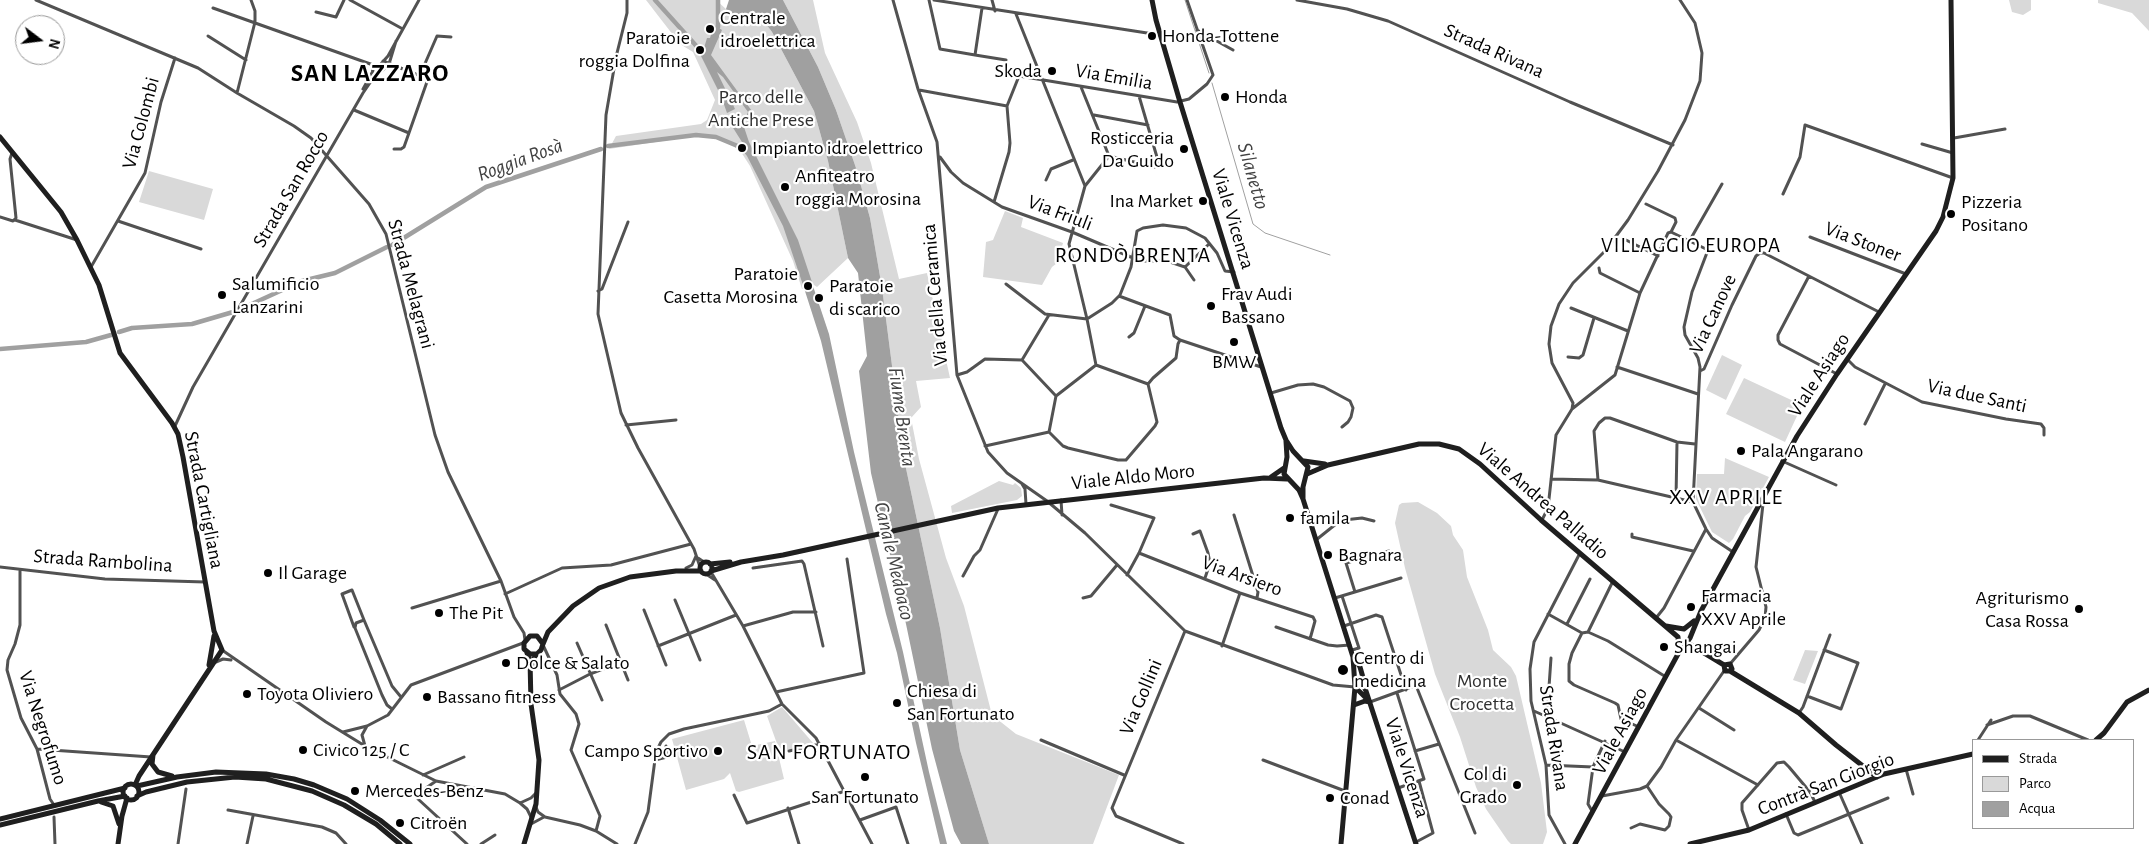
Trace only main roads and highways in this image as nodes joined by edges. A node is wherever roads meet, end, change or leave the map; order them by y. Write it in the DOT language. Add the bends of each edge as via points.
graph roads {
  1 [pos="1151,0"];
  2 [pos="1951,0"];
  3 [pos="0,138"];
  4 [pos="1286,440"];
  5 [pos="1301,460"];
  6 [pos="1285,465"];
  7 [pos="1328,465"];
  8 [pos="1306,476"];
  9 [pos="1271,477"];
  10 [pos="1289,481"];
  11 [pos="1303,499"];
  12 [pos="741,562"];
  13 [pos="704,569"];
  14 [pos="676,571"];
  15 [pos="1697,619"];
  16 [pos="1663,625"];
  17 [pos="552,626"];
  18 [pos="1683,630"];
  19 [pos="214,631"];
  20 [pos="1691,635"];
  21 [pos="533,636"];
  22 [pos="1679,638"];
  23 [pos="1686,642"];
  24 [pos="543,644"];
  25 [pos="526,651"];
  26 [pos="538,653"];
  27 [pos="1704,653"];
  28 [pos="1678,654"];
  29 [pos="1353,657"];
  30 [pos="1730,664"];
  31 [pos="1726,669"];
  32 [pos="208,671"];
  33 [pos="531,673"];
  34 [pos="1355,685"];
  35 [pos="2149,690"];
  36 [pos="1366,692"];
  37 [pos="1370,702"];
  38 [pos="1354,705"];
  39 [pos="2097,739"];
  40 [pos="1972,754"];
  41 [pos="153,755"];
  42 [pos="1877,776"];
  43 [pos="177,777"];
  44 [pos="131,786"];
  45 [pos="131,798"];
  46 [pos="98,801"];
  47 [pos="0,819"];
  48 [pos="0,825"];
  49 [pos="120,827"];
  50 [pos="1416,843"];
  51 [pos="118,844"];
  52 [pos="400,844"];
  53 [pos="410,844"];
  54 [pos="524,844"];
  55 [pos="1341,844"];
  56 [pos="1575,844"];
  57 [pos="1690,844"];
  1 -- 4 [label="main road, Viale Vicenza"];
  2 -- 15 [label="main road, Viale Asiago" via="1954,153 1953,178 1943,217 1782,461"];
  3 -- 19 [label="main road, Strada Cartigliana" via="61,212 78,240 107,307 120,353 174,427 186,470"];
  4 -- 5 [label="main road, Viale Vicenza"];
  4 -- 6 [label="main road, Viale Vicenza"];
  5 -- 6 [label="main road" via="1292,459"];
  5 -- 7 [label="main road, Viale Andrea Palladio"];
  5 -- 8 [label="main road, Viale Vicenza" via="1308,467"];
  6 -- 9 [label="main road, Viale Aldo Moro"];
  6 -- 10 [label="main road, Viale Vicenza" via="1284,474"];
  7 -- 8 [label="main road, Viale Andrea Palladio"];
  7 -- 16 [label="main road, Viale Andrea Palladio" via="1419,444 1449,446 1474,458"];
  8 -- 10 [label="main road" via="1298,482"];
  8 -- 11 [label="main road, Viale Vicenza"];
  9 -- 10 [label="main road, Viale Aldo Moro"];
  9 -- 12 [label="main road, Viale Aldo Moro" via="998,508"];
  10 -- 11 [label="main road, Viale Vicenza"];
  11 -- 29 [label="main road, Viale Vicenza"];
  12 -- 13 [label="main road"];
  12 -- 13 [label="main road" via="710,564"];
  13 -- 14 [label="main road"];
  13 -- 14 [label="main road"];
  14 -- 17 [label="main road" via="630,577 599,588"];
  15 -- 18 [label="main road, Viale Asiago"];
  15 -- 20 [label="main road, Viale Asiago"];
  16 -- 18 [label="main road"];
  16 -- 22 [label="main road, Viale Andrea Palladio"];
  17 -- 21 [label="main road"];
  17 -- 24 [label="main road"];
  18 -- 20 [label="main road"];
  18 -- 22 [label="main road, Viale Asiago" via="1679,632"];
  19 -- 32 [label="main road"];
  19 -- 32 [label="main road, Strada Cartigliana" via="222,650"];
  20 -- 23 [label="main road, Viale Asiago"];
  20 -- 27 [label="main road"];
  21 -- 24 [label="main road" via="539,637"];
  21 -- 25 [label="main road" via="524,641"];
  22 -- 23 [label="main road"];
  22 -- 28 [label="main road, Viale Asiago"];
  23 -- 27 [label="main road"];
  23 -- 28 [label="main road, Viale Asiago"];
  24 -- 26 [label="main road"];
  25 -- 26 [label="main road"];
  25 -- 33 [label="main road"];
  26 -- 33 [label="main road"];
  27 -- 31 [label="main road"];
  28 -- 56 [label="main road, Viale Asiago"];
  29 -- 34 [label="main road, Viale Vicenza"];
  29 -- 36 [label="main road, Viale Vicenza" via="1360,667"];
  30 -- 31 [label="main road" via="1732,668"];
  31 -- 42 [label="main road" via="1799,713"];
  32 -- 41 [label="main road"];
  33 -- 54 [label="main road" via="531,704 539,760 536,804"];
  34 -- 36 [label="main road" via="1363,685"];
  34 -- 37 [label="main road"];
  34 -- 38 [label="main road, Viale Vicenza"];
  35 -- 39 [label="main road" via="2127,702"];
  36 -- 37 [label="main road, Viale Vicenza"];
  37 -- 38 [label="main road"];
  37 -- 50 [label="main road, Viale Vicenza"];
  38 -- 55 [label="main road, Viale Vicenza"];
  40 -- 42 [label="main road, Contrà San Giorgio"];
  41 -- 43 [label="main road" via="152,764 158,772"];
  41 -- 44 [label="main road"];
  42 -- 57 [label="main road, Contrà San Giorgio" via="1749,830"];
  43 -- 44 [label="main road"];
  43 -- 53 [label="main road" via="236,772 294,778 347,800"];
  44 -- 45 [label="main road"];
  44 -- 45 [label="main road" via="139,790"];
  44 -- 47 [label="main road"];
  45 -- 46 [label="main road"];
  45 -- 49 [label="main road" via="124,809"];
  45 -- 52 [label="main road" via="188,782 266,779 312,791 344,805 376,824"];
  46 -- 48 [label="main road"];
  46 -- 49 [label="main road" via="113,806"];
  49 -- 51 [label="main road"];
}
